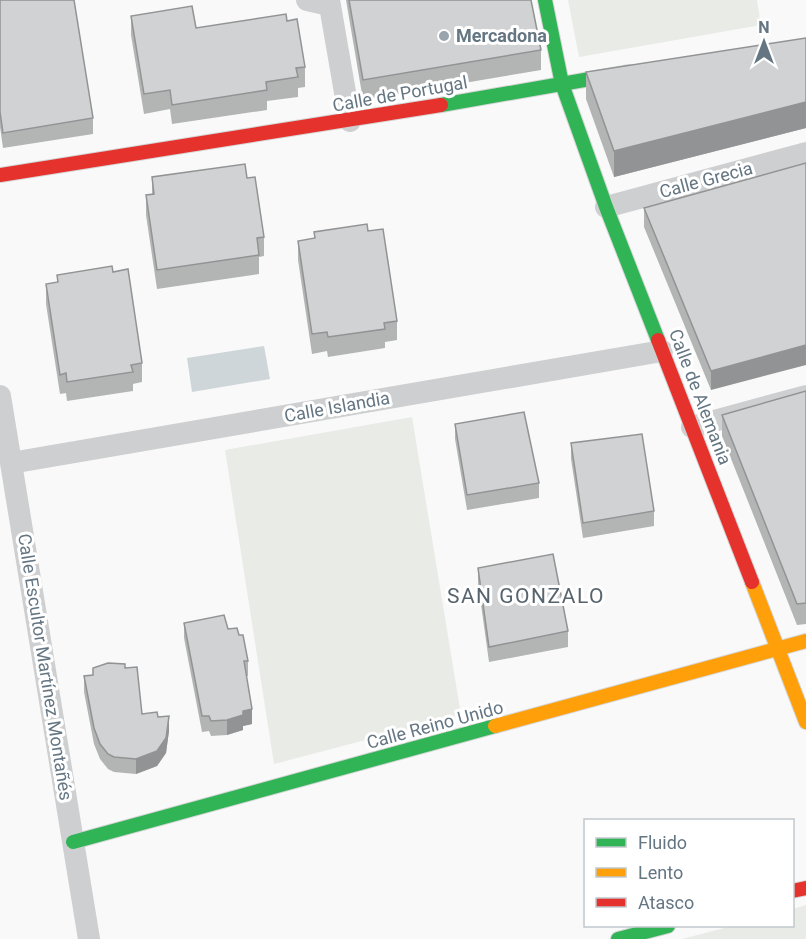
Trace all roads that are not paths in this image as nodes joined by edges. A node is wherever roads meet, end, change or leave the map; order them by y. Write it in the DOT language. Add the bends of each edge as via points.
graph roads {
  1 [pos="307,0"];
  2 [pos="545,0"];
  3 [pos="329,2"];
  4 [pos="643,70"];
  5 [pos="562,84"];
  6 [pos="350,121"];
  7 [pos="806,153"];
  8 [pos="0,175"];
  9 [pos="606,207"];
  10 [pos="662,351"];
  11 [pos="0,396"];
  12 [pos="806,396"];
  13 [pos="692,427"];
  14 [pos="11,463"];
  15 [pos="806,641"];
  16 [pos="778,650"];
  17 [pos="806,722"];
  18 [pos="73,842"];
  19 [pos="664,927"];
  20 [pos="89,939"];
  21 [pos="618,939"];
  1 -- 3 [label="street"];
  2 -- 5 [label="street, Calle de Alemania"];
  3 -- 6 [label="street"];
  4 -- 5 [label="street, Calle de Portugal"];
  5 -- 6 [label="street, Calle de Portugal"];
  5 -- 9 [label="street, Calle de Alemania"];
  6 -- 8 [label="street, Calle de Portugal"];
  7 -- 9 [label="street, Calle Grecia"];
  9 -- 10 [label="street, Calle de Alemania"];
  10 -- 13 [label="street, Calle de Alemania"];
  10 -- 14 [label="street, Calle Islandia"];
  11 -- 14 [label="street, Calle Escultor Martínez Montañés"];
  12 -- 13 [label="street"];
  13 -- 16 [label="street, Calle de Alemania"];
  14 -- 18 [label="street, Calle Escultor Martínez Montañés"];
  15 -- 16 [label="street, Calle Reino Unido"];
  16 -- 17 [label="street, Calle de Alemania"];
  16 -- 18 [label="street, Calle Reino Unido"];
  18 -- 20 [label="street, Calle Escultor Martínez Montañés"];
  19 -- 21 [label="street"];
}
